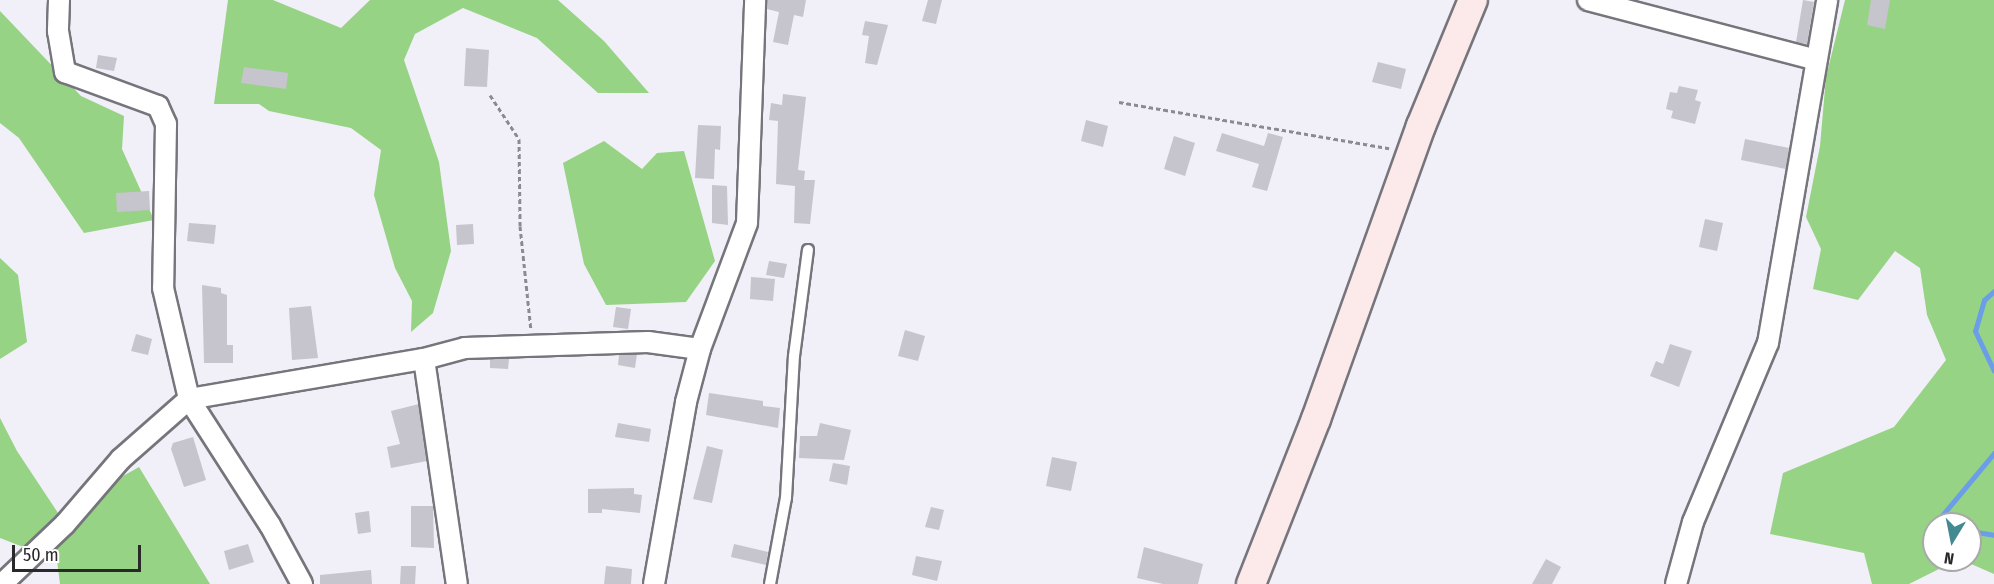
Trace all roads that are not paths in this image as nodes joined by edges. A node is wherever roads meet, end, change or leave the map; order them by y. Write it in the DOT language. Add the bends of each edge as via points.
graph roads {
  1 [pos="59,0"];
  2 [pos="755,0"];
  3 [pos="1473,0"];
  4 [pos="1588,0"];
  5 [pos="1827,0"];
  6 [pos="1816,60"];
  7 [pos="808,250"];
  8 [pos="700,349"];
  9 [pos="424,359"];
  10 [pos="189,399"];
  11 [pos="2,584"];
  12 [pos="302,584"];
  13 [pos="457,584"];
  14 [pos="654,584"];
  15 [pos="770,584"];
  16 [pos="1251,584"];
  17 [pos="1676,584"];
  1 -- 10 [label="street" via="58,31 65,72 158,106 166,124 163,288"];
  2 -- 8 [label="street" via="747,223"];
  3 -- 16 [label="main road" via="1411,152 1316,419"];
  4 -- 6 [label="street"];
  5 -- 6 [label="street"];
  6 -- 17 [label="street" via="1768,344 1693,522"];
  7 -- 15 [label="lane" via="794,356 786,498"];
  8 -- 9 [label="street" via="648,342 465,348"];
  8 -- 14 [label="street" via="661,527"];
  9 -- 10 [label="street"];
  9 -- 13 [label="street"];
  10 -- 11 [label="street" via="121,459 65,524"];
  10 -- 12 [label="street" via="270,525"];
}
